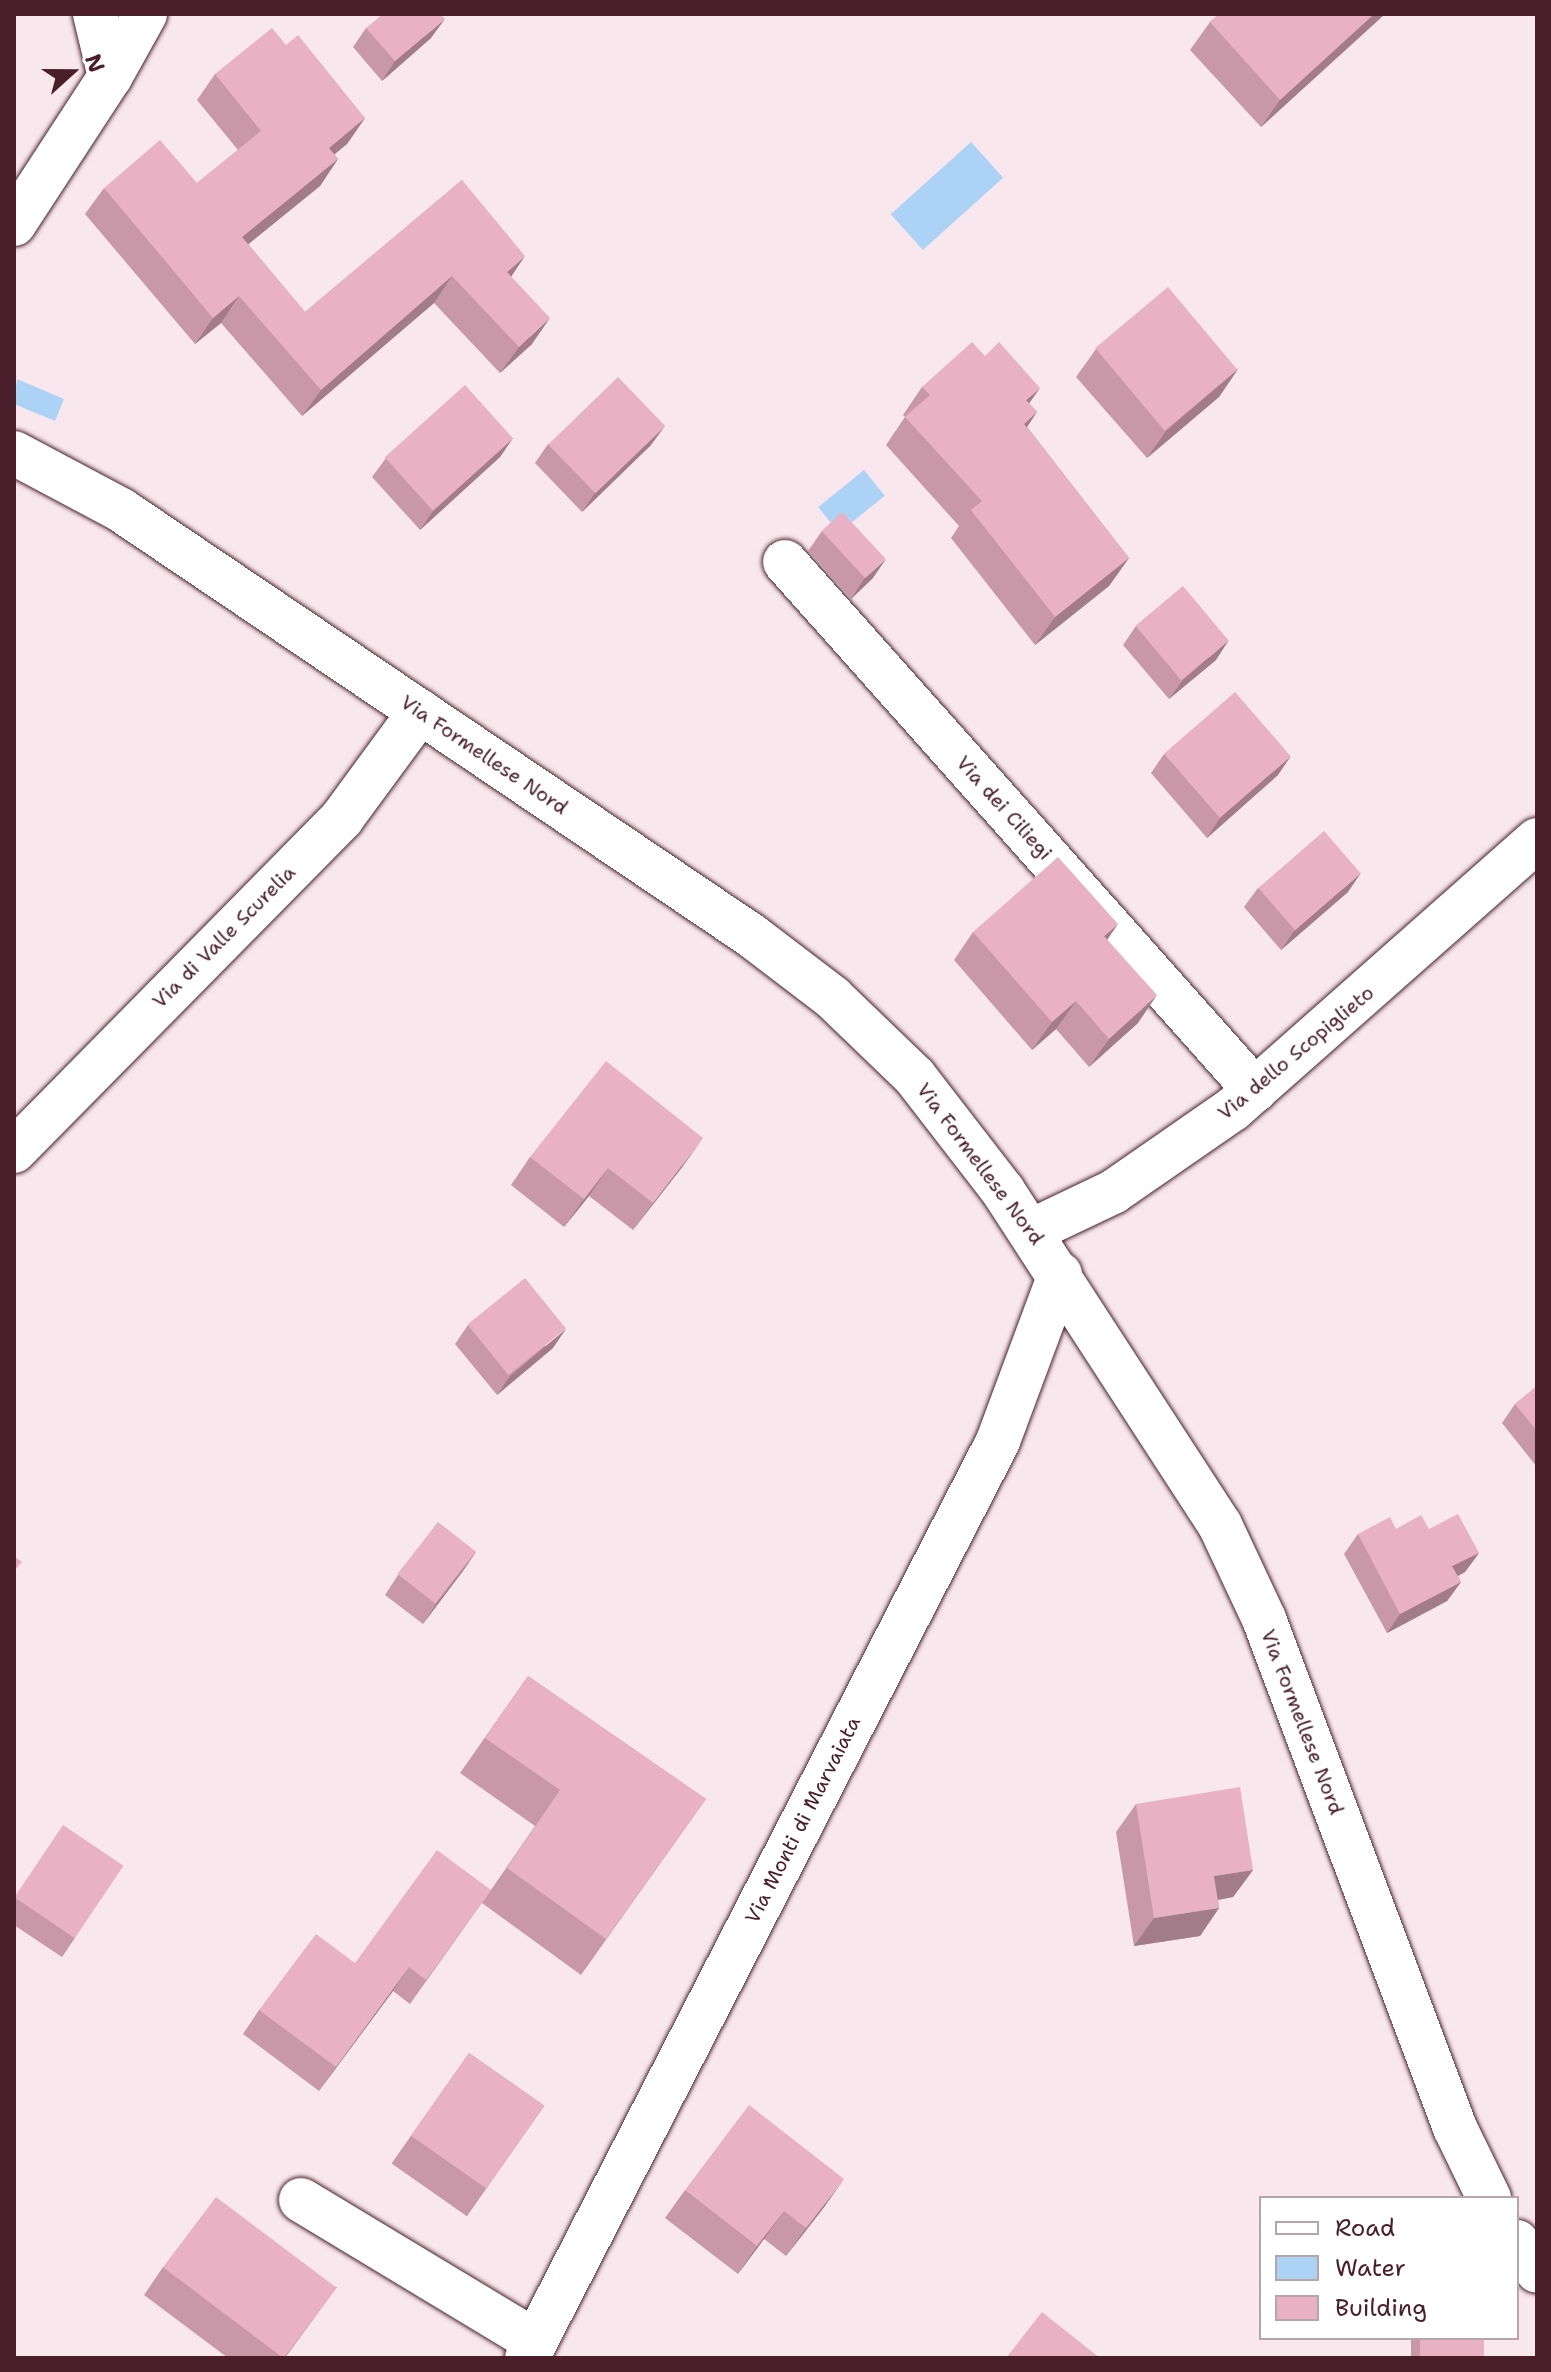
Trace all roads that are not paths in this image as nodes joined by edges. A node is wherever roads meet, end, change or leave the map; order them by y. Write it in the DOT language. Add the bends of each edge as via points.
graph roads {
  1 [pos="95,14"];
  2 [pos="145,14"];
  3 [pos="110,77"];
  4 [pos="14,224"];
  5 [pos="14,453"];
  6 [pos="785,562"];
  7 [pos="420,712"];
  8 [pos="1537,840"];
  9 [pos="1255,1090"];
  10 [pos="14,1151"];
  11 [pos="1031,1231"];
  12 [pos="1060,1274"];
  13 [pos="1488,2196"];
  14 [pos="301,2200"];
  15 [pos="1519,2245"];
  16 [pos="1537,2271"];
  17 [pos="531,2350"];
  1 -- 3 [label="street"];
  2 -- 3 [label="street"];
  3 -- 4 [label="street"];
  5 -- 7 [label="street, Via Formellese Nord" via="121,510"];
  6 -- 9 [label="street, Via dei Ciliegi"];
  7 -- 10 [label="street, Via di Valle Scurelia" via="342,818"];
  7 -- 11 [label="street, Via Formellese Nord" via="832,997 931,1096"];
  8 -- 9 [label="street, Via dello Scopiglieto"];
  9 -- 11 [label="street, Via dello Scopiglieto" via="1139,1176"];
  11 -- 12 [label="street, Via Formellese Nord"];
  12 -- 13 [label="street, Via Formellese Nord" via="1181,1455 1253,1594 1455,2128"];
  12 -- 17 [label="street, Via Monti di Marvaiata" via="998,1441"];
  14 -- 17 [label="street"];
  15 -- 16 [label="street"];
}
